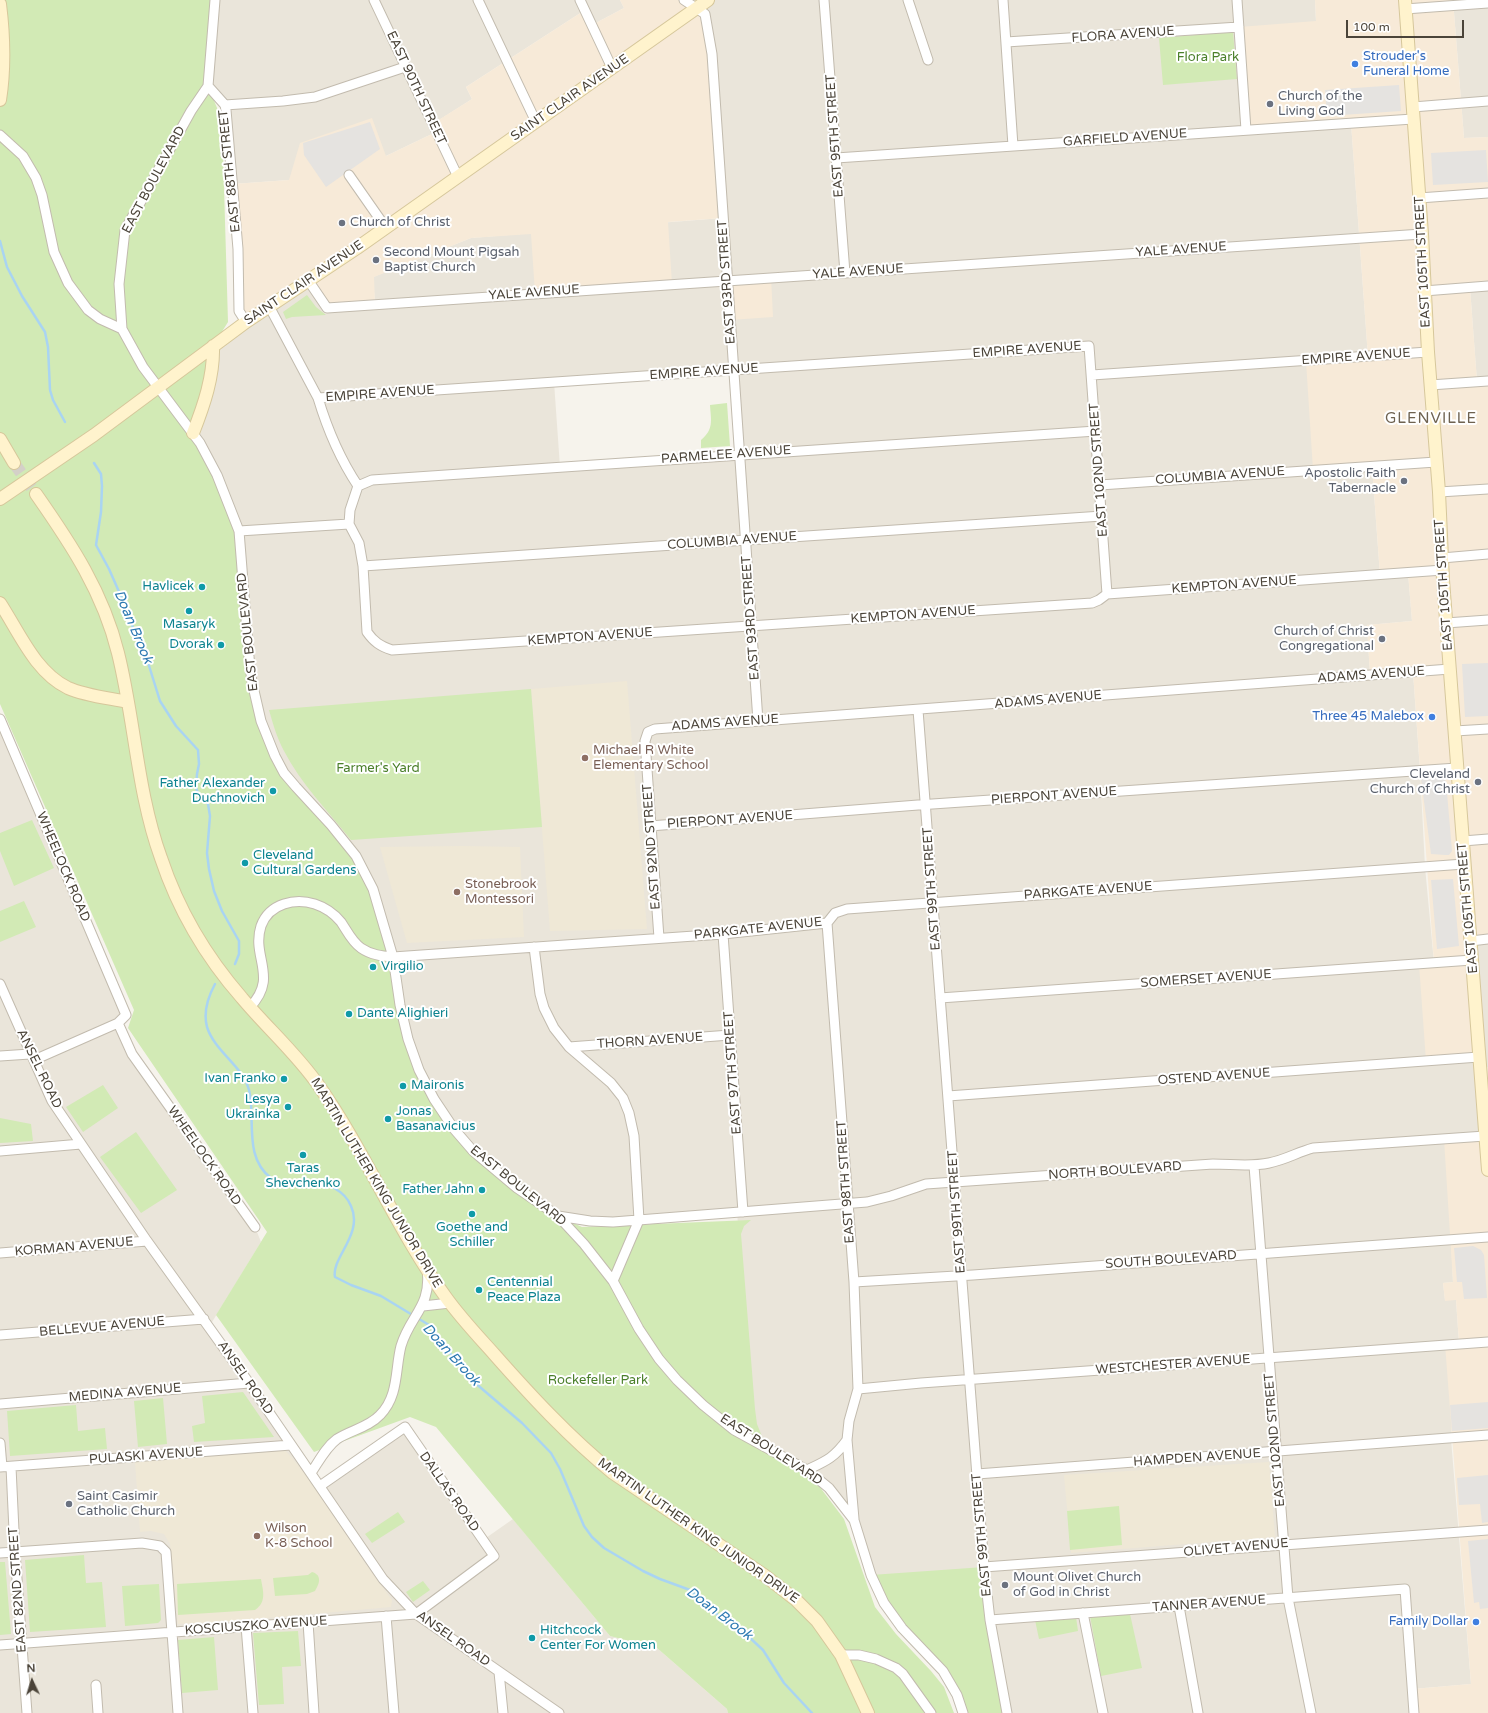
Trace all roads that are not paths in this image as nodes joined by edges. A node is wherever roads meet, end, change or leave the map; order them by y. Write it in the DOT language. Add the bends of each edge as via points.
graph roads {
  1 [pos="215,0"];
  2 [pos="374,0"];
  3 [pos="478,0"];
  4 [pos="580,0"];
  5 [pos="684,0"];
  6 [pos="708,0"];
  7 [pos="824,0"];
  8 [pos="908,0"];
  9 [pos="1003,0"];
  10 [pos="1237,0"];
  11 [pos="1488,3"];
  12 [pos="0,4"];
  13 [pos="1405,5"];
  14 [pos="696,8"];
  15 [pos="1239,27"];
  16 [pos="1006,42"];
  17 [pos="928,60"];
  18 [pos="405,67"];
  19 [pos="612,68"];
  20 [pos="208,86"];
  21 [pos="0,100"];
  22 [pos="1488,101"];
  23 [pos="225,106"];
  24 [pos="1412,106"];
  25 [pos="1413,119"];
  26 [pos="536,122"];
  27 [pos="1246,130"];
  28 [pos="0,135"];
  29 [pos="1013,146"];
  30 [pos="836,158"];
  31 [pos="349,175"];
  32 [pos="458,177"];
  33 [pos="1488,193"];
  34 [pos="1419,198"];
  35 [pos="386,228"];
  36 [pos="1422,234"];
  37 [pos="845,273"];
  38 [pos="308,280"];
  39 [pos="727,280"];
  40 [pos="1488,286"];
  41 [pos="1424,291"];
  42 [pos="269,306"];
  43 [pos="246,322"];
  44 [pos="122,329"];
  45 [pos="214,346"];
  46 [pos="1089,346"];
  47 [pos="1428,352"];
  48 [pos="733,370"];
  49 [pos="1092,375"];
  50 [pos="1488,381"];
  51 [pos="1430,385"];
  52 [pos="157,387"];
  53 [pos="318,398"];
  54 [pos="1096,431"];
  55 [pos="193,434"];
  56 [pos="0,439"];
  57 [pos="739,454"];
  58 [pos="1436,462"];
  59 [pos="14,463"];
  60 [pos="1100,485"];
  61 [pos="358,486"];
  62 [pos="1488,489"];
  63 [pos="1439,492"];
  64 [pos="36,494"];
  65 [pos="0,499"];
  66 [pos="1102,516"];
  67 [pos="349,524"];
  68 [pos="239,531"];
  69 [pos="745,540"];
  70 [pos="1488,554"];
  71 [pos="1442,564"];
  72 [pos="363,566"];
  73 [pos="1107,594"];
  74 [pos="0,603"];
  75 [pos="1488,620"];
  76 [pos="1446,623"];
  77 [pos="751,626"];
  78 [pos="1450,669"];
  79 [pos="128,702"];
  80 [pos="918,710"];
  81 [pos="0,719"];
  82 [pos="758,721"];
  83 [pos="1488,728"];
  84 [pos="1455,731"];
  85 [pos="648,732"];
  86 [pos="1457,768"];
  87 [pos="926,805"];
  88 [pos="650,826"];
  89 [pos="1488,839"];
  90 [pos="1463,841"];
  91 [pos="1464,864"];
  92 [pos="933,902"];
  93 [pos="827,923"];
  94 [pos="723,934"];
  95 [pos="659,938"];
  96 [pos="1488,939"];
  97 [pos="1471,941"];
  98 [pos="534,947"];
  99 [pos="393,957"];
  100 [pos="1472,960"];
  101 [pos="0,984"];
  102 [pos="940,998"];
  103 [pos="250,1007"];
  104 [pos="118,1023"];
  105 [pos="730,1035"];
  106 [pos="569,1047"];
  107 [pos="0,1056"];
  108 [pos="32,1057"];
  109 [pos="1482,1064"];
  110 [pos="948,1096"];
  111 [pos="1485,1136"];
  112 [pos="81,1144"];
  113 [pos="0,1151"];
  114 [pos="1254,1166"];
  115 [pos="1488,1170"];
  116 [pos="955,1183"];
  117 [pos="848,1204"];
  118 [pos="743,1212"];
  119 [pos="558,1216"];
  120 [pos="639,1220"];
  121 [pos="255,1227"];
  122 [pos="1488,1237"];
  123 [pos="147,1241"];
  124 [pos="0,1253"];
  125 [pos="1262,1254"];
  126 [pos="427,1269"];
  127 [pos="961,1275"];
  128 [pos="613,1281"];
  129 [pos="854,1282"];
  130 [pos="450,1303"];
  131 [pos="422,1309"];
  132 [pos="204,1319"];
  133 [pos="0,1335"];
  134 [pos="1488,1342"];
  135 [pos="1268,1358"];
  136 [pos="969,1380"];
  137 [pos="249,1383"];
  138 [pos="858,1389"];
  139 [pos="0,1404"];
  140 [pos="1488,1435"];
  141 [pos="847,1440"];
  142 [pos="0,1443"];
  143 [pos="291,1445"];
  144 [pos="1276,1452"];
  145 [pos="4,1467"];
  146 [pos="807,1470"];
  147 [pos="311,1473"];
  148 [pos="977,1474"];
  149 [pos="320,1486"];
  150 [pos="854,1520"];
  151 [pos="1488,1530"];
  152 [pos="1284,1544"];
  153 [pos="15,1552"];
  154 [pos="0,1553"];
  155 [pos="984,1567"];
  156 [pos="1288,1598"];
  157 [pos="1179,1606"];
  158 [pos="1083,1613"];
  159 [pos="416,1614"];
  160 [pos="386,1616"];
  161 [pos="990,1620"];
  162 [pos="308,1622"];
  163 [pos="246,1626"];
  164 [pos="172,1632"];
  165 [pos="21,1644"];
  166 [pos="0,1645"];
  167 [pos="841,1654"];
  168 [pos="499,1672"];
  169 [pos="96,1685"];
  170 [pos="27,1713"];
  171 [pos="98,1713"];
  172 [pos="178,1713"];
  173 [pos="253,1713"];
  174 [pos="314,1713"];
  175 [pos="394,1713"];
  176 [pos="503,1713"];
  177 [pos="559,1713"];
  178 [pos="868,1713"];
  179 [pos="931,1713"];
  180 [pos="963,1713"];
  181 [pos="1007,1713"];
  182 [pos="1103,1713"];
  183 [pos="1198,1713"];
  184 [pos="1311,1713"];
  185 [pos="1414,1713"];
  1 -- 20 [label="street"];
  2 -- 18 [label="street, EAST 90TH STREET"];
  3 -- 26 [label="street"];
  4 -- 19 [label="street"];
  5 -- 14 [label="street, EAST 93RD STREET"];
  6 -- 14 [label="main road, SAINT CLAIR AVENUE"];
  7 -- 30 [label="street, EAST 95TH STREET"];
  8 -- 17 [label="street"];
  9 -- 16 [label="street"];
  10 -- 15 [label="street"];
  11 -- 13 [label="street"];
  12 -- 21 [label="main road" via="3,34"];
  13 -- 24 [label="main road, EAST 105TH STREET"];
  14 -- 19 [label="main road, SAINT CLAIR AVENUE"];
  14 -- 39 [label="street, EAST 93RD STREET" via="705,14 712,54"];
  15 -- 16 [label="street, FLORA AVENUE"];
  15 -- 27 [label="street"];
  16 -- 29 [label="street"];
  18 -- 23 [label="street" via="315,97"];
  18 -- 32 [label="street, EAST 90TH STREET"];
  19 -- 26 [label="main road, SAINT CLAIR AVENUE"];
  20 -- 23 [label="street, EAST 88TH STREET"];
  20 -- 44 [label="street, EAST BOULEVARD" via="191,110 125,230 119,284"];
  22 -- 24 [label="street"];
  23 -- 43 [label="street, EAST 88TH STREET" via="238,250 239,311"];
  24 -- 25 [label="main road, EAST 105TH STREET"];
  25 -- 27 [label="street, GARFIELD AVENUE"];
  25 -- 34 [label="main road, EAST 105TH STREET"];
  26 -- 32 [label="main road, SAINT CLAIR AVENUE"];
  27 -- 29 [label="street, GARFIELD AVENUE"];
  28 -- 44 [label="street" via="23,156 34,174 42,195 54,252 68,283 88,310 100,319"];
  29 -- 30 [label="street, GARFIELD AVENUE"];
  30 -- 37 [label="street, EAST 95TH STREET"];
  31 -- 35 [label="street"];
  32 -- 35 [label="main road, SAINT CLAIR AVENUE"];
  33 -- 34 [label="street"];
  34 -- 36 [label="main road, EAST 105TH STREET"];
  35 -- 38 [label="main road, SAINT CLAIR AVENUE"];
  36 -- 37 [label="street, YALE AVENUE"];
  36 -- 41 [label="main road, EAST 105TH STREET"];
  37 -- 39 [label="street, YALE AVENUE"];
  38 -- 39 [label="street, YALE AVENUE" via="327,308"];
  38 -- 42 [label="main road, SAINT CLAIR AVENUE"];
  39 -- 48 [label="street, EAST 93RD STREET"];
  40 -- 41 [label="street"];
  41 -- 47 [label="main road, EAST 105TH STREET"];
  42 -- 43 [label="main road, SAINT CLAIR AVENUE"];
  42 -- 53 [label="street"];
  43 -- 45 [label="main road, SAINT CLAIR AVENUE"];
  44 -- 52 [label="street, EAST BOULEVARD" via="138,360"];
  45 -- 52 [label="main road, SAINT CLAIR AVENUE"];
  45 -- 55 [label="main road" via="208,388"];
  46 -- 48 [label="street, EMPIRE AVENUE"];
  46 -- 49 [label="street, EAST 102ND STREET"];
  47 -- 49 [label="street, EMPIRE AVENUE"];
  47 -- 51 [label="main road, EAST 105TH STREET"];
  48 -- 53 [label="street, EMPIRE AVENUE"];
  48 -- 57 [label="street, EAST 93RD STREET"];
  49 -- 54 [label="street, EAST 102ND STREET"];
  50 -- 51 [label="street"];
  51 -- 58 [label="main road, EAST 105TH STREET"];
  52 -- 55 [label="street, EAST BOULEVARD"];
  52 -- 65 [label="main road, SAINT CLAIR AVENUE" via="94,435"];
  53 -- 61 [label="street" via="322,413"];
  54 -- 57 [label="street, PARMELEE AVENUE"];
  54 -- 60 [label="street, EAST 102ND STREET"];
  55 -- 68 [label="street, EAST BOULEVARD" via="217,475"];
  56 -- 59 [label="main road"];
  57 -- 61 [label="street, PARMELEE AVENUE" via="372,480"];
  57 -- 69 [label="street, EAST 93RD STREET"];
  58 -- 60 [label="street, COLUMBIA AVENUE"];
  58 -- 63 [label="main road, EAST 105TH STREET"];
  60 -- 66 [label="street, EAST 102ND STREET"];
  61 -- 67 [label="street" via="352,501"];
  62 -- 63 [label="street"];
  63 -- 71 [label="main road, EAST 105TH STREET"];
  64 -- 79 [label="main road, MARTIN LUTHER KING JUNIOR DRIVE" via="71,544 93,585 112,633"];
  66 -- 69 [label="street, COLUMBIA AVENUE"];
  66 -- 73 [label="street, EAST 102ND STREET"];
  67 -- 68 [label="street"];
  67 -- 72 [label="street" via="359,543"];
  68 -- 99 [label="street, EAST BOULEVARD" via="249,657 261,721 284,773 331,824 356,856 376,897"];
  69 -- 72 [label="street, COLUMBIA AVENUE"];
  69 -- 77 [label="street, EAST 93RD STREET"];
  70 -- 71 [label="street, KEMPTON AVENUE"];
  71 -- 73 [label="street, KEMPTON AVENUE"];
  71 -- 76 [label="main road, EAST 105TH STREET"];
  72 -- 77 [label="street, KEMPTON AVENUE" via="367,632 382,647 392,650"];
  73 -- 77 [label="street, KEMPTON AVENUE" via="1092,603"];
  74 -- 79 [label="main road" via="33,656 53,678 78,692"];
  75 -- 76 [label="street"];
  76 -- 78 [label="main road, EAST 105TH STREET"];
  77 -- 82 [label="street, EAST 93RD STREET"];
  78 -- 80 [label="street, ADAMS AVENUE"];
  78 -- 84 [label="main road, EAST 105TH STREET"];
  79 -- 103 [label="main road, MARTIN LUTHER KING JUNIOR DRIVE" via="146,804 161,858 179,903 219,969"];
  80 -- 82 [label="street, ADAMS AVENUE"];
  80 -- 87 [label="street, EAST 99TH STREET"];
  81 -- 104 [label="street, WHEELOCK ROAD" via="126,1015"];
  82 -- 85 [label="street, ADAMS AVENUE" via="655,729"];
  83 -- 84 [label="street"];
  84 -- 86 [label="main road, EAST 105TH STREET"];
  85 -- 88 [label="street, EAST 92ND STREET" via="645,741"];
  86 -- 87 [label="street, PIERPONT AVENUE"];
  86 -- 90 [label="main road, EAST 105TH STREET"];
  87 -- 88 [label="street, PIERPONT AVENUE"];
  87 -- 92 [label="street, EAST 99TH STREET"];
  88 -- 95 [label="street, EAST 92ND STREET"];
  89 -- 90 [label="street"];
  90 -- 91 [label="main road, EAST 105TH STREET"];
  91 -- 92 [label="street, PARKGATE AVENUE"];
  91 -- 97 [label="main road, EAST 105TH STREET"];
  92 -- 93 [label="street, PARKGATE AVENUE" via="847,909 835,913"];
  92 -- 102 [label="street, EAST 99TH STREET"];
  93 -- 94 [label="street, PARKGATE AVENUE"];
  93 -- 117 [label="street, EAST 98TH STREET"];
  94 -- 95 [label="street, PARKGATE AVENUE"];
  94 -- 105 [label="street, EAST 97TH STREET"];
  95 -- 98 [label="street, PARKGATE AVENUE"];
  96 -- 97 [label="street"];
  97 -- 100 [label="main road, EAST 105TH STREET"];
  98 -- 99 [label="street, PARKGATE AVENUE"];
  98 -- 106 [label="street" via="544,1008 554,1028"];
  99 -- 103 [label="street, PARKGATE AVENUE" via="361,948 333,914 320,906 303,901 282,904 268,913 261,926 259,939 263,986"];
  99 -- 119 [label="street, EAST BOULEVARD" via="408,1039 419,1070 434,1099 473,1151 517,1188"];
  100 -- 102 [label="street, SOMERSET AVENUE"];
  100 -- 109 [label="main road, EAST 105TH STREET"];
  101 -- 108 [label="street, ANSEL ROAD"];
  102 -- 110 [label="street, EAST 99TH STREET"];
  103 -- 126 [label="main road, MARTIN LUTHER KING JUNIOR DRIVE" via="320,1086"];
  104 -- 108 [label="street"];
  104 -- 121 [label="street, WHEELOCK ROAD" via="132,1054"];
  105 -- 106 [label="street, THORN AVENUE"];
  105 -- 118 [label="street, EAST 97TH STREET"];
  106 -- 120 [label="street" via="611,1083 623,1098 634,1136"];
  107 -- 108 [label="street"];
  108 -- 112 [label="street, ANSEL ROAD" via="52,1101"];
  109 -- 110 [label="street, OSTEND AVENUE"];
  109 -- 111 [label="main road, EAST 105TH STREET"];
  110 -- 116 [label="street, EAST 99TH STREET"];
  111 -- 114 [label="street, NORTH BOULEVARD" via="1313,1148 1289,1158"];
  111 -- 115 [label="main road, EAST 105TH STREET"];
  112 -- 113 [label="street"];
  112 -- 123 [label="street, ANSEL ROAD"];
  114 -- 116 [label="street, NORTH BOULEVARD" via="1213,1164"];
  114 -- 125 [label="street, EAST 102ND STREET"];
  116 -- 117 [label="street, NORTH BOULEVARD" via="926,1184 867,1202"];
  116 -- 127 [label="street, EAST 99TH STREET"];
  117 -- 118 [label="street, NORTH BOULEVARD"];
  117 -- 129 [label="street, EAST 98TH STREET"];
  118 -- 120 [label="street, NORTH BOULEVARD"];
  119 -- 120 [label="street, NORTH BOULEVARD" via="590,1221"];
  119 -- 128 [label="street, EAST BOULEVARD" via="577,1235"];
  120 -- 128 [label="street"];
  122 -- 125 [label="street, SOUTH BOULEVARD"];
  123 -- 124 [label="street, KORMAN AVENUE"];
  123 -- 132 [label="street, ANSEL ROAD"];
  125 -- 127 [label="street, SOUTH BOULEVARD"];
  125 -- 135 [label="street, EAST 102ND STREET"];
  126 -- 130 [label="main road, MARTIN LUTHER KING JUNIOR DRIVE"];
  126 -- 131 [label="street" via="428,1287"];
  127 -- 129 [label="street, SOUTH BOULEVARD"];
  127 -- 136 [label="street, EAST 99TH STREET"];
  128 -- 146 [label="street, EAST BOULEVARD" via="658,1359 677,1380 734,1430"];
  129 -- 138 [label="street, EAST 98TH STREET"];
  130 -- 131 [label="street"];
  130 -- 167 [label="main road, MARTIN LUTHER KING JUNIOR DRIVE" via="522,1386 590,1454 613,1473 781,1587 817,1621"];
  131 -- 147 [label="street" via="402,1346 395,1386 386,1408 373,1420 333,1442"];
  132 -- 133 [label="street, BELLEVUE AVENUE"];
  132 -- 137 [label="street, ANSEL ROAD"];
  134 -- 135 [label="street, WESTCHESTER AVENUE"];
  135 -- 136 [label="street, WESTCHESTER AVENUE"];
  135 -- 144 [label="street, EAST 102ND STREET"];
  136 -- 138 [label="street, WESTCHESTER AVENUE"];
  136 -- 148 [label="street, EAST 99TH STREET"];
  137 -- 139 [label="street, MEDINA AVENUE"];
  137 -- 143 [label="street, ANSEL ROAD"];
  138 -- 141 [label="street, EAST 98TH STREET" via="849,1421"];
  140 -- 144 [label="street, HAMPDEN AVENUE"];
  141 -- 146 [label="street" via="837,1453"];
  141 -- 150 [label="street, EAST 98TH STREET"];
  142 -- 145 [label="street, EAST 82ND STREET"];
  143 -- 145 [label="street, PULASKI AVENUE"];
  143 -- 147 [label="street, ANSEL ROAD"];
  144 -- 148 [label="street, HAMPDEN AVENUE"];
  144 -- 152 [label="street, EAST 102ND STREET"];
  145 -- 153 [label="street, EAST 82ND STREET"];
  146 -- 150 [label="street, EAST BOULEVARD" via="828,1488"];
  147 -- 149 [label="street, ANSEL ROAD"];
  148 -- 155 [label="street, EAST 99TH STREET"];
  149 -- 159 [label="street, ANSEL ROAD" via="383,1579"];
  149 -- 159 [label="street, DALLAS ROAD" via="405,1427 494,1556"];
  150 -- 180 [label="street, EAST BOULEVARD" via="870,1576 884,1603 902,1628 943,1671 957,1695"];
  151 -- 152 [label="street, OLIVET AVENUE"];
  152 -- 155 [label="street, OLIVET AVENUE" via="1129,1558"];
  152 -- 156 [label="street, EAST 102ND STREET"];
  153 -- 154 [label="street"];
  153 -- 164 [label="street" via="142,1543 160,1546 166,1552"];
  153 -- 165 [label="street, EAST 82ND STREET"];
  155 -- 161 [label="street, EAST 99TH STREET"];
  156 -- 157 [label="street, TANNER AVENUE"];
  156 -- 184 [label="street, EAST 102ND STREET"];
  156 -- 185 [label="street, TANNER AVENUE" via="1405,1589"];
  157 -- 158 [label="street, TANNER AVENUE"];
  157 -- 183 [label="street"];
  158 -- 161 [label="street, TANNER AVENUE"];
  158 -- 182 [label="street"];
  159 -- 160 [label="street, KOSCIUSZKO AVENUE"];
  159 -- 168 [label="street, ANSEL ROAD"];
  160 -- 162 [label="street, KOSCIUSZKO AVENUE"];
  160 -- 175 [label="street"];
  161 -- 181 [label="street, EAST 99TH STREET"];
  162 -- 163 [label="street, KOSCIUSZKO AVENUE"];
  162 -- 174 [label="street"];
  163 -- 164 [label="street, KOSCIUSZKO AVENUE"];
  163 -- 173 [label="street"];
  164 -- 165 [label="street, KOSCIUSZKO AVENUE"];
  164 -- 172 [label="street"];
  165 -- 166 [label="street, KOSCIUSZKO AVENUE"];
  165 -- 170 [label="street, EAST 82ND STREET"];
  167 -- 178 [label="main road, MARTIN LUTHER KING JUNIOR DRIVE"];
  167 -- 179 [label="street" via="876,1659 896,1668"];
  168 -- 176 [label="street"];
  168 -- 177 [label="street, ANSEL ROAD"];
  169 -- 171 [label="street"];
}
